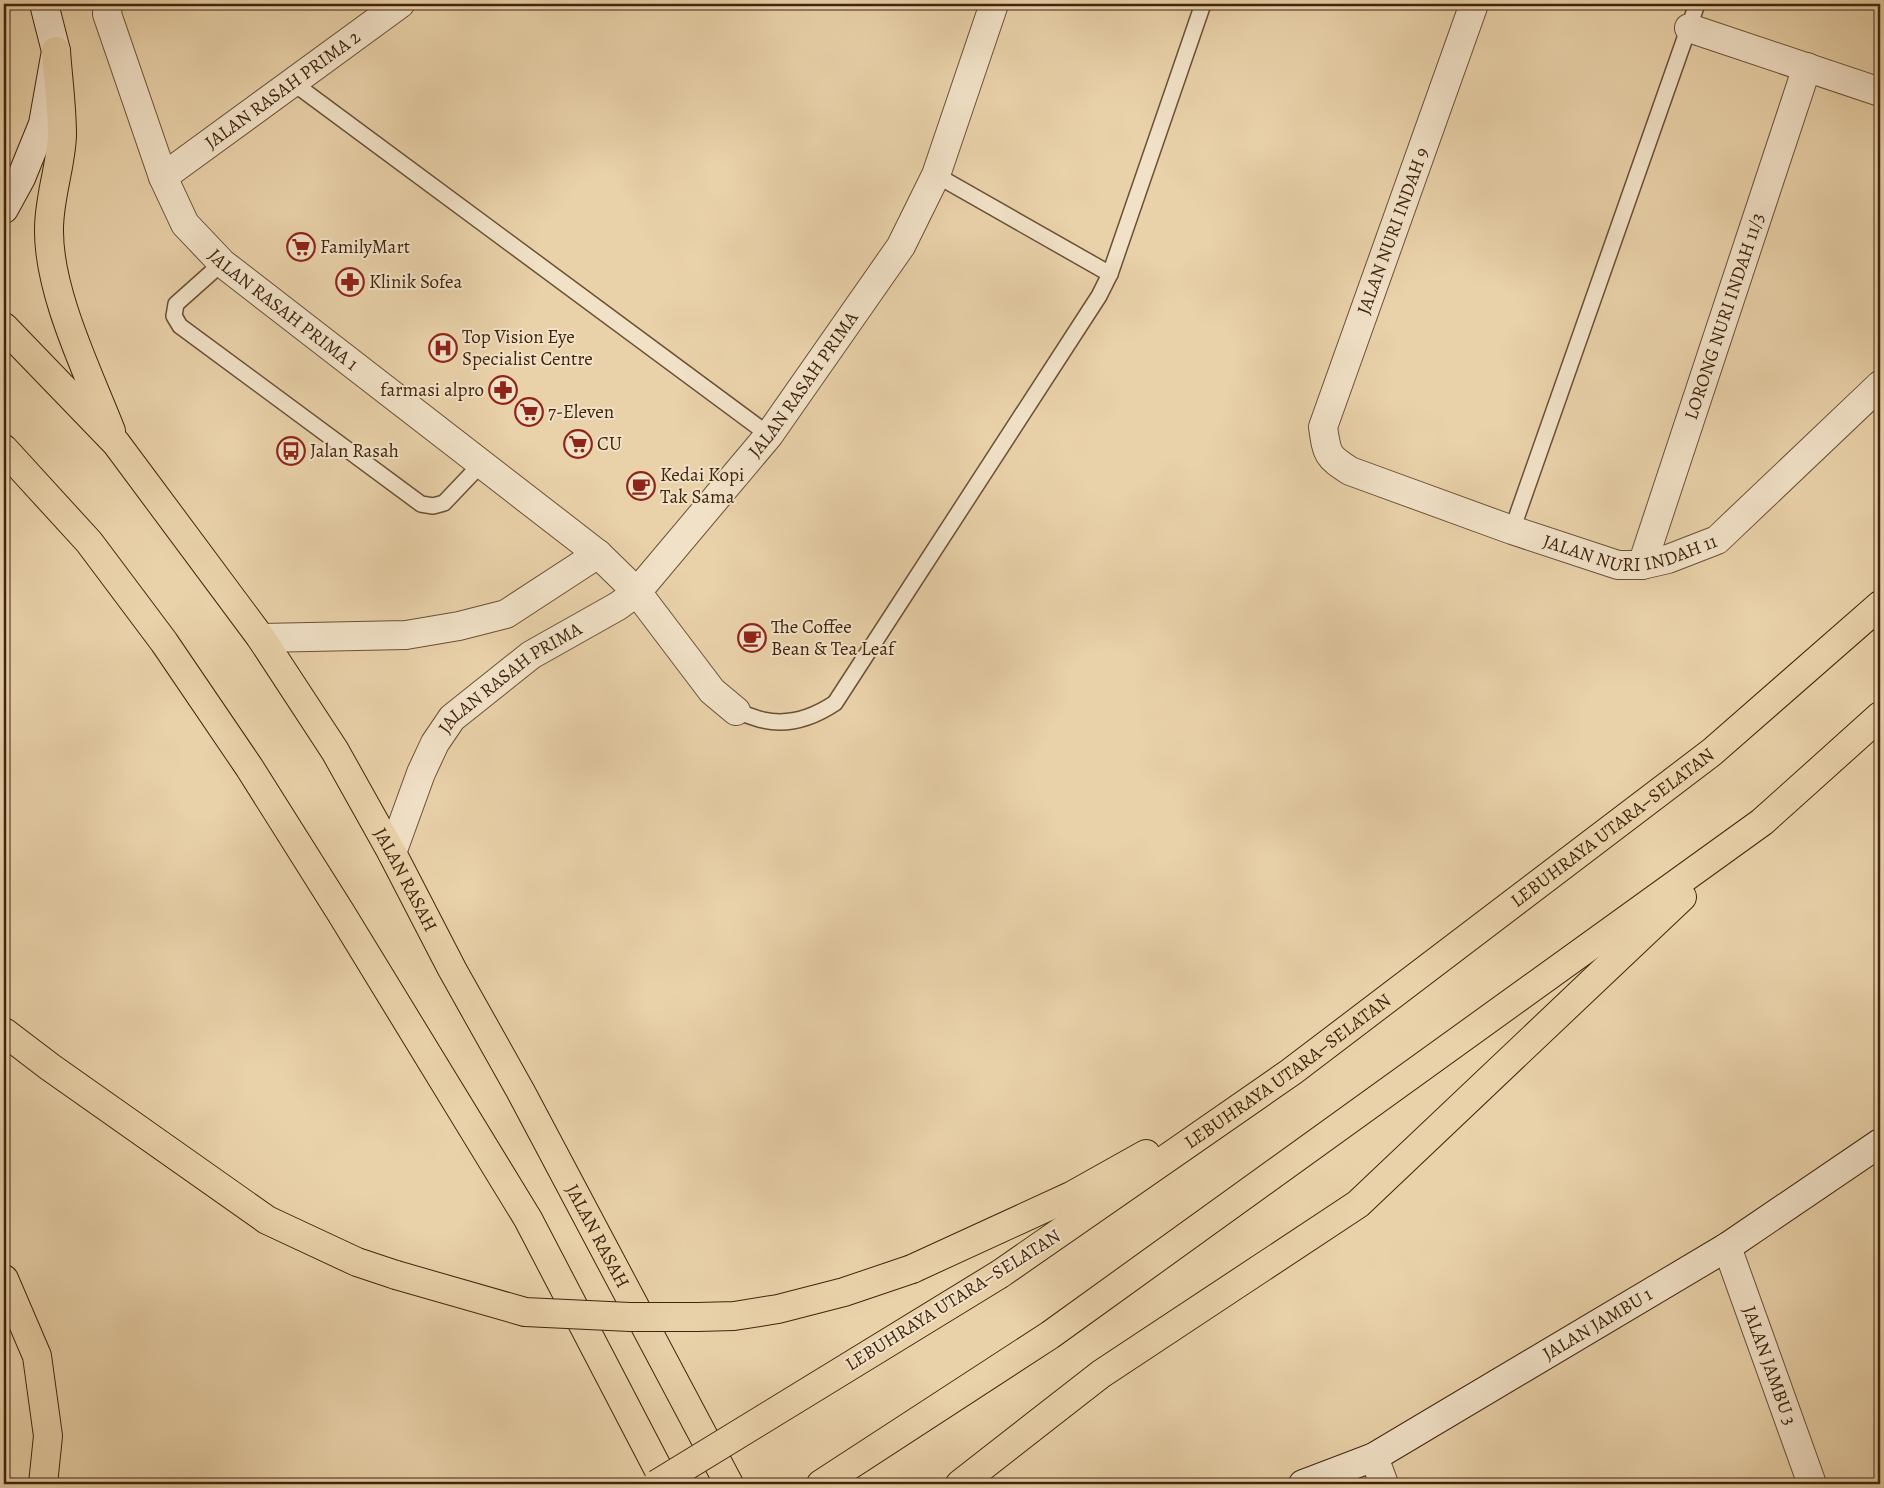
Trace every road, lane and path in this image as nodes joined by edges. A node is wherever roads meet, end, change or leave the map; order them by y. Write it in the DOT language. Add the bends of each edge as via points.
graph roads {
  1 [pos="44,4"];
  2 [pos="108,4"];
  3 [pos="400,4"];
  4 [pos="994,4"];
  5 [pos="1202,4"];
  6 [pos="1474,4"];
  7 [pos="1693,16"];
  8 [pos="56,51"];
  9 [pos="1808,67"];
  10 [pos="292,82"];
  11 [pos="1880,92"];
  12 [pos="936,175"];
  13 [pos="163,177"];
  14 [pos="4,209"];
  15 [pos="222,263"];
  16 [pos="1110,274"];
  17 [pos="4,327"];
  18 [pos="1880,385"];
  19 [pos="769,435"];
  20 [pos="116,443"];
  21 [pos="4,449"];
  22 [pos="1332,459"];
  23 [pos="482,463"];
  24 [pos="1512,530"];
  25 [pos="598,554"];
  26 [pos="1642,565"];
  27 [pos="636,592"];
  28 [pos="1880,605"];
  29 [pos="261,638"];
  30 [pos="736,711"];
  31 [pos="1880,716"];
  32 [pos="1762,822"];
  33 [pos="392,853"];
  34 [pos="4,1032"];
  35 [pos="1291,1072"];
  36 [pos="1880,1143"];
  37 [pos="1727,1247"];
  38 [pos="4,1279"];
  39 [pos="1374,1456"];
  40 [pos="43,1484"];
  41 [pos="657,1484"];
  42 [pos="666,1484"];
  43 [pos="730,1484"];
  44 [pos="821,1484"];
  45 [pos="960,1484"];
  46 [pos="1303,1484"];
  47 [pos="1384,1484"];
  48 [pos="1812,1484"];
  1 -- 8 [label="street"];
  2 -- 13 [label="street, JALAN RASAH PRIMA 1" via="107,14"];
  3 -- 10 [label="street, JALAN RASAH PRIMA 2"];
  4 -- 12 [label="street, JALAN RASAH PRIMA"];
  5 -- 16 [label="lane"];
  6 -- 22 [label="street, JALAN NURI INDAH 9" via="1323,427 1326,447"];
  7 -- 9 [label="street"];
  7 -- 24 [label="lane"];
  8 -- 14 [label="street" via="43,124 21,178"];
  8 -- 20 [label="highway" via="62,135 51,206 51,253 68,322"];
  9 -- 11 [label="street"];
  9 -- 26 [label="street, LORONG NURI INDAH 11/3"];
  10 -- 13 [label="street, JALAN RASAH PRIMA 2"];
  10 -- 19 [label="lane"];
  12 -- 16 [label="lane"];
  12 -- 19 [label="street, JALAN RASAH PRIMA" via="901,246"];
  13 -- 15 [label="street, JALAN RASAH PRIMA 1" via="185,224"];
  15 -- 23 [label="street, JALAN RASAH PRIMA 1"];
  15 -- 23 [label="lane" via="176,304 174,316 180,326 421,504 433,506 444,503"];
  16 -- 30 [label="lane" via="1099,296 835,703 796,721 764,720"];
  17 -- 20 [label="highway, JALAN RASAH"];
  18 -- 26 [label="street, JALAN NURI INDAH 11" via="1717,540 1668,559"];
  19 -- 27 [label="street, JALAN RASAH PRIMA"];
  20 -- 29 [label="highway, JALAN RASAH"];
  21 -- 42 [label="highway" via="89,542 164,642 254,776 528,1220"];
  22 -- 24 [label="street, JALAN NURI INDAH 11" via="1350,471"];
  23 -- 25 [label="street, JALAN RASAH PRIMA 1"];
  24 -- 26 [label="street, JALAN NURI INDAH 11" via="1618,565"];
  25 -- 27 [label="street, JALAN RASAH PRIMA 1"];
  25 -- 29 [label="street" via="506,614 459,626 406,636"];
  27 -- 30 [label="street, JALAN RASAH PRIMA 1" via="712,691"];
  27 -- 33 [label="street, JALAN RASAH PRIMA" via="618,606 531,655 452,718 421,772"];
  28 -- 35 [label="highway, LEBUHRAYA UTARA–SELATAN" via="1712,752"];
  29 -- 33 [label="highway, JALAN RASAH" via="335,751"];
  31 -- 32 [label="highway"];
  32 -- 44 [label="highway" via="1050,1335"];
  32 -- 45 [label="highway" via="1358,1204 1100,1374"];
  33 -- 43 [label="highway, JALAN RASAH"];
  34 -- 35 [label="highway, bridge" via="266,1220 357,1262 525,1312 630,1317 734,1316 844,1292 912,1269 1071,1196"];
  35 -- 41 [label="highway, LEBUHRAYA UTARA–SELATAN, bridge" via="1000,1274"];
  36 -- 37 [label="street, JALAN JAMBU 1"];
  37 -- 39 [label="street, JALAN JAMBU 1"];
  37 -- 48 [label="street, JALAN JAMBU 3"];
  38 -- 40 [label="highway" via="37,1356 48,1436"];
  39 -- 46 [label="street, JALAN JAMBU 1"];
  39 -- 47 [label="street"];
}
